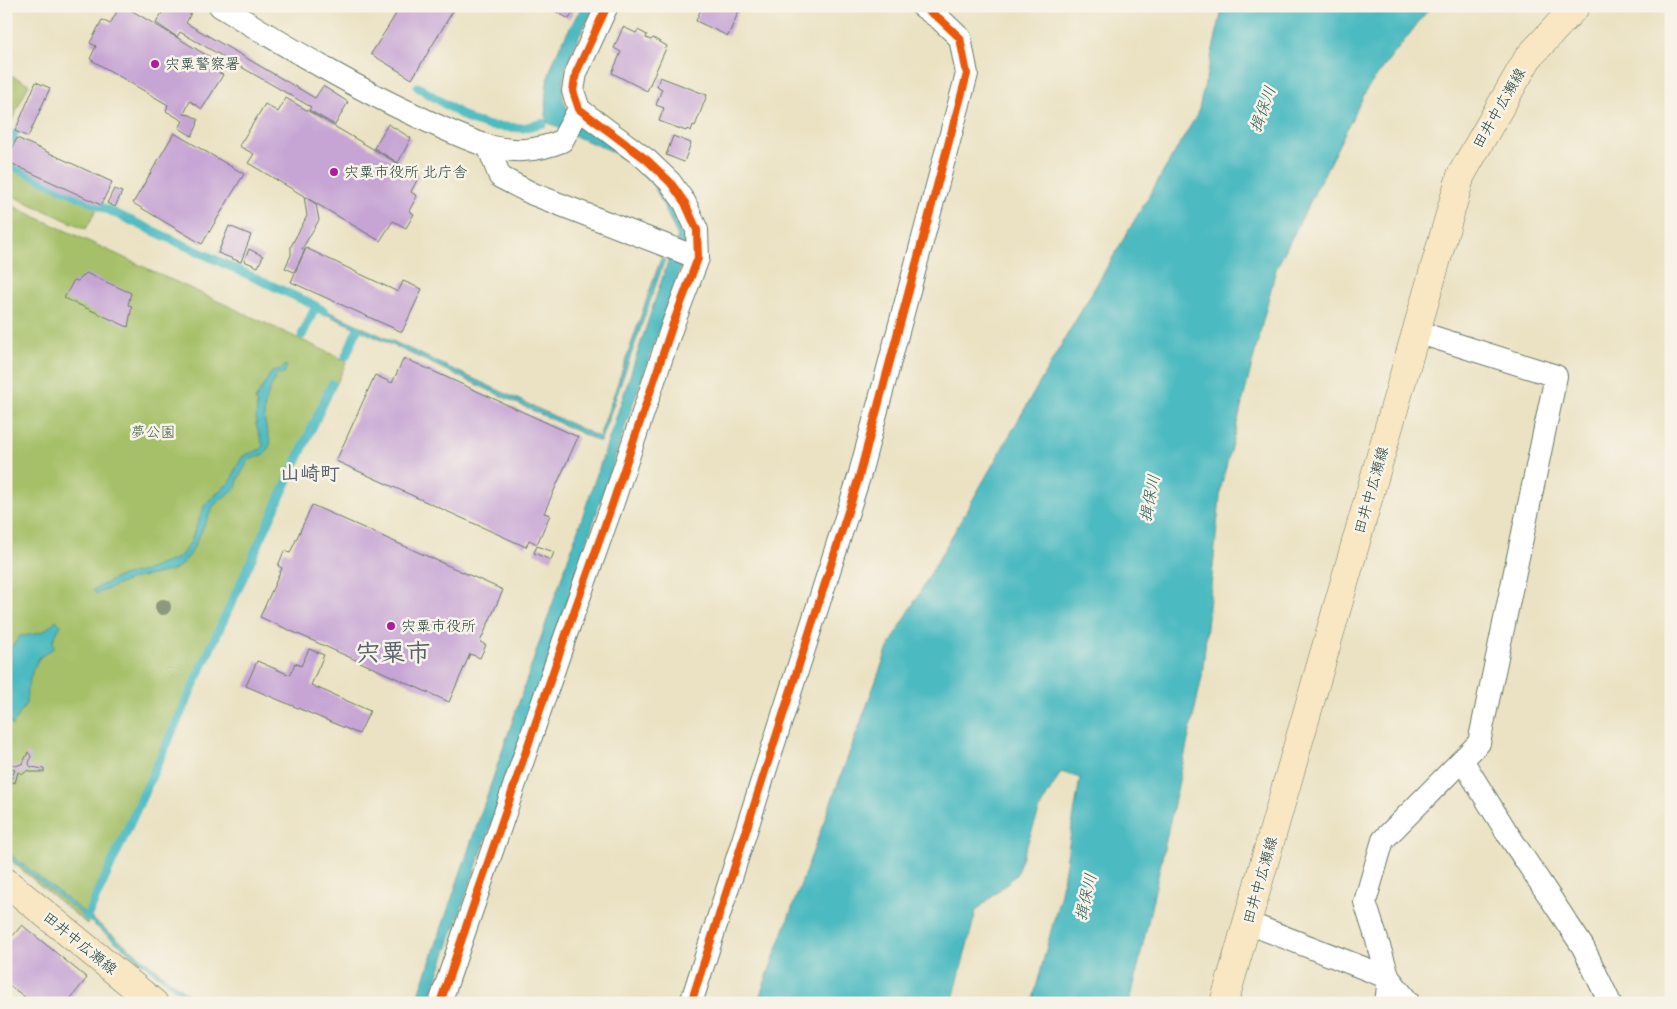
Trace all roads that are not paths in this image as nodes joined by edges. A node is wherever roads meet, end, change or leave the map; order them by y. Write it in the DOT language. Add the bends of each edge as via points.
graph roads {
  1 [pos="220,6"];
  2 [pos="606,6"];
  3 [pos="922,6"];
  4 [pos="1576,6"];
  5 [pos="579,110"];
  6 [pos="488,146"];
  7 [pos="698,258"];
  8 [pos="1417,332"];
  9 [pos="1462,760"];
  10 [pos="6,882"];
  11 [pos="1248,923"];
  12 [pos="1389,978"];
  13 [pos="154,1003"];
  14 [pos="440,1003"];
  15 [pos="691,1003"];
  16 [pos="1224,1003"];
  17 [pos="1386,1003"];
  18 [pos="1409,1003"];
  19 [pos="1610,1003"];
  1 -- 6 [label="street" via="350,84"];
  2 -- 5 [label="street" via="576,73 573,91"];
  3 -- 15 [label="street" via="960,38 967,74 859,477"];
  4 -- 8 [label="main road, 田井中広瀬線" via="1528,58 1461,175"];
  5 -- 6 [label="street" via="562,141 529,150"];
  5 -- 7 [label="street" via="647,160 670,182 685,203 696,230"];
  6 -- 7 [label="street" via="500,176 508,181 533,194"];
  7 -- 14 [label="street"];
  8 -- 9 [label="street" via="1556,376 1479,743"];
  8 -- 11 [label="main road, 田井中広瀬線"];
  9 -- 12 [label="street" via="1384,840 1365,902"];
  9 -- 19 [label="street" via="1583,947"];
  10 -- 13 [label="main road, 田井中広瀬線"];
  11 -- 12 [label="street"];
  11 -- 16 [label="main road, 田井中広瀬線"];
  12 -- 17 [label="street"];
  12 -- 18 [label="street"];
}
